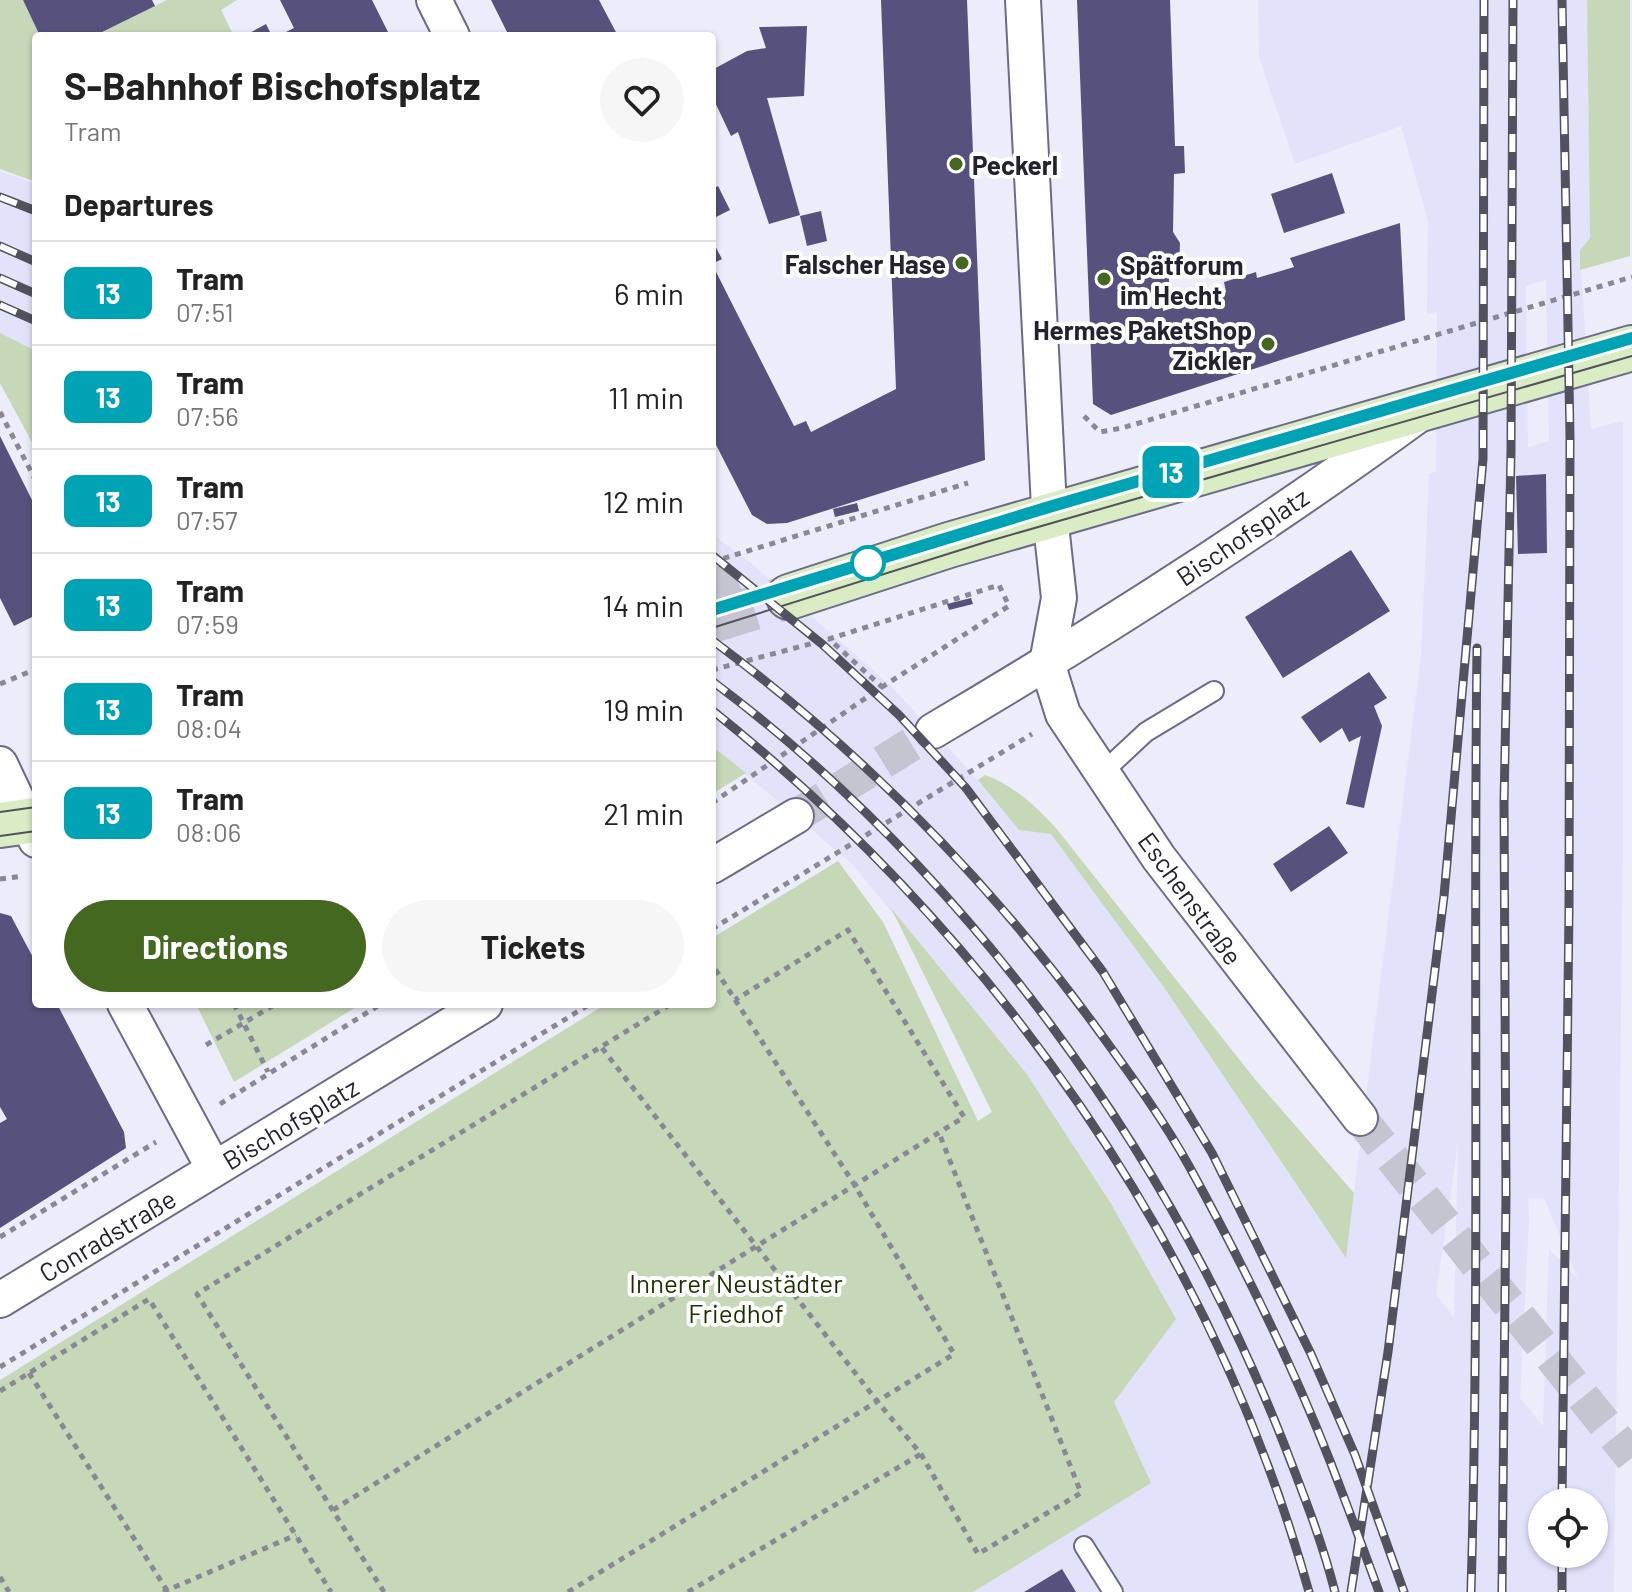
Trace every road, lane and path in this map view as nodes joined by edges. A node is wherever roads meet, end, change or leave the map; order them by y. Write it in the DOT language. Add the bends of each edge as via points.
graph roads {
  1 [pos="434,0"];
  2 [pos="1023,0"];
  3 [pos="450,32"];
  4 [pos="1632,277"];
  5 [pos="1632,348"];
  6 [pos="1434,404"];
  7 [pos="0,412"];
  8 [pos="1081,412"];
  9 [pos="32,472"];
  10 [pos="968,483"];
  11 [pos="1050,517"];
  12 [pos="716,561"];
  13 [pos="789,597"];
  14 [pos="829,639"];
  15 [pos="1047,663"];
  16 [pos="716,669"];
  17 [pos="32,671"];
  18 [pos="0,684"];
  19 [pos="882,687"];
  20 [pos="1214,691"];
  21 [pos="1063,714"];
  22 [pos="933,731"];
  23 [pos="0,764"];
  24 [pos="1102,773"];
  25 [pos="716,800"];
  26 [pos="796,816"];
  27 [pos="25,827"];
  28 [pos="716,864"];
  29 [pos="716,927"];
  30 [pos="716,970"];
  31 [pos="719,975"];
  32 [pos="716,977"];
  33 [pos="735,1000"];
  34 [pos="127,1008"];
  35 [pos="236,1008"];
  36 [pos="269,1008"];
  37 [pos="478,1008"];
  38 [pos="583,1008"];
  39 [pos="665,1008"];
  40 [pos="244,1023"];
  41 [pos="206,1045"];
  42 [pos="602,1048"];
  43 [pos="268,1072"];
  44 [pos="1360,1118"];
  45 [pos="939,1133"];
  46 [pos="214,1169"];
  47 [pos="854,1184"];
  48 [pos="757,1246"];
  49 [pos="0,1300"];
  50 [pos="0,1367"];
  51 [pos="29,1373"];
  52 [pos="0,1391"];
  53 [pos="877,1401"];
  54 [pos="921,1454"];
  55 [pos="333,1510"];
  56 [pos="296,1535"];
  57 [pos="1084,1546"];
  58 [pos="0,1577"];
  59 [pos="166,1591"];
  60 [pos="9,1592"];
  61 [pos="331,1592"];
  62 [pos="384,1592"];
  63 [pos="568,1592"];
  64 [pos="688,1592"];
  65 [pos="1113,1592"];
  1 -- 3 [label="street"];
  2 -- 11 [label="street"];
  4 -- 8 [label="path" via="1122,428 1100,432"];
  5 -- 6 [label="main road, Bischofsplatz"];
  6 -- 11 [label="main road, Bischofsplatz"];
  6 -- 15 [label="street, Bischofsplatz"];
  7 -- 9 [label="path"];
  10 -- 12 [label="path"];
  11 -- 13 [label="main road, Bischofsplatz"];
  11 -- 15 [label="street" via="1059,598"];
  14 -- 16 [label="path"];
  14 -- 19 [label="path"];
  14 -- 19 [label="path" via="999,585 1009,606"];
  15 -- 21 [label="street, Eschenstraße"];
  15 -- 22 [label="street, Bischofsplatz"];
  17 -- 18 [label="path"];
  19 -- 25 [label="path"];
  20 -- 24 [label="lane" via="1146,732"];
  21 -- 24 [label="street, Eschenstraße"];
  21 -- 29 [label="path"];
  23 -- 27 [label="street"];
  24 -- 44 [label="street, Eschenstraße" via="1159,858"];
  26 -- 28 [label="street"];
  30 -- 31 [label="path"];
  31 -- 32 [label="path"];
  31 -- 33 [label="path"];
  33 -- 45 [label="path" via="848,930 964,1117"];
  33 -- 47 [label="path"];
  34 -- 46 [label="street, Bischofsplatz"];
  35 -- 40 [label="path"];
  36 -- 40 [label="path"];
  37 -- 46 [label="street, Bischofsplatz"];
  38 -- 50 [label="path"];
  39 -- 42 [label="path"];
  40 -- 41 [label="path"];
  40 -- 43 [label="path"];
  42 -- 48 [label="path"];
  42 -- 55 [label="path" via="197,1294"];
  45 -- 47 [label="path"];
  45 -- 54 [label="path" via="1081,1493 978,1554"];
  46 -- 49 [label="street, Conradstraße"];
  47 -- 48 [label="path"];
  47 -- 53 [label="path" via="954,1354"];
  48 -- 53 [label="path"];
  48 -- 55 [label="path"];
  51 -- 52 [label="path"];
  51 -- 56 [label="path" via="149,1299"];
  51 -- 59 [label="path"];
  53 -- 54 [label="path"];
  53 -- 63 [label="path"];
  54 -- 64 [label="path"];
  55 -- 62 [label="path"];
  56 -- 59 [label="path"];
  56 -- 61 [label="path"];
  57 -- 65 [label="lane"];
  58 -- 60 [label="path"];
}
